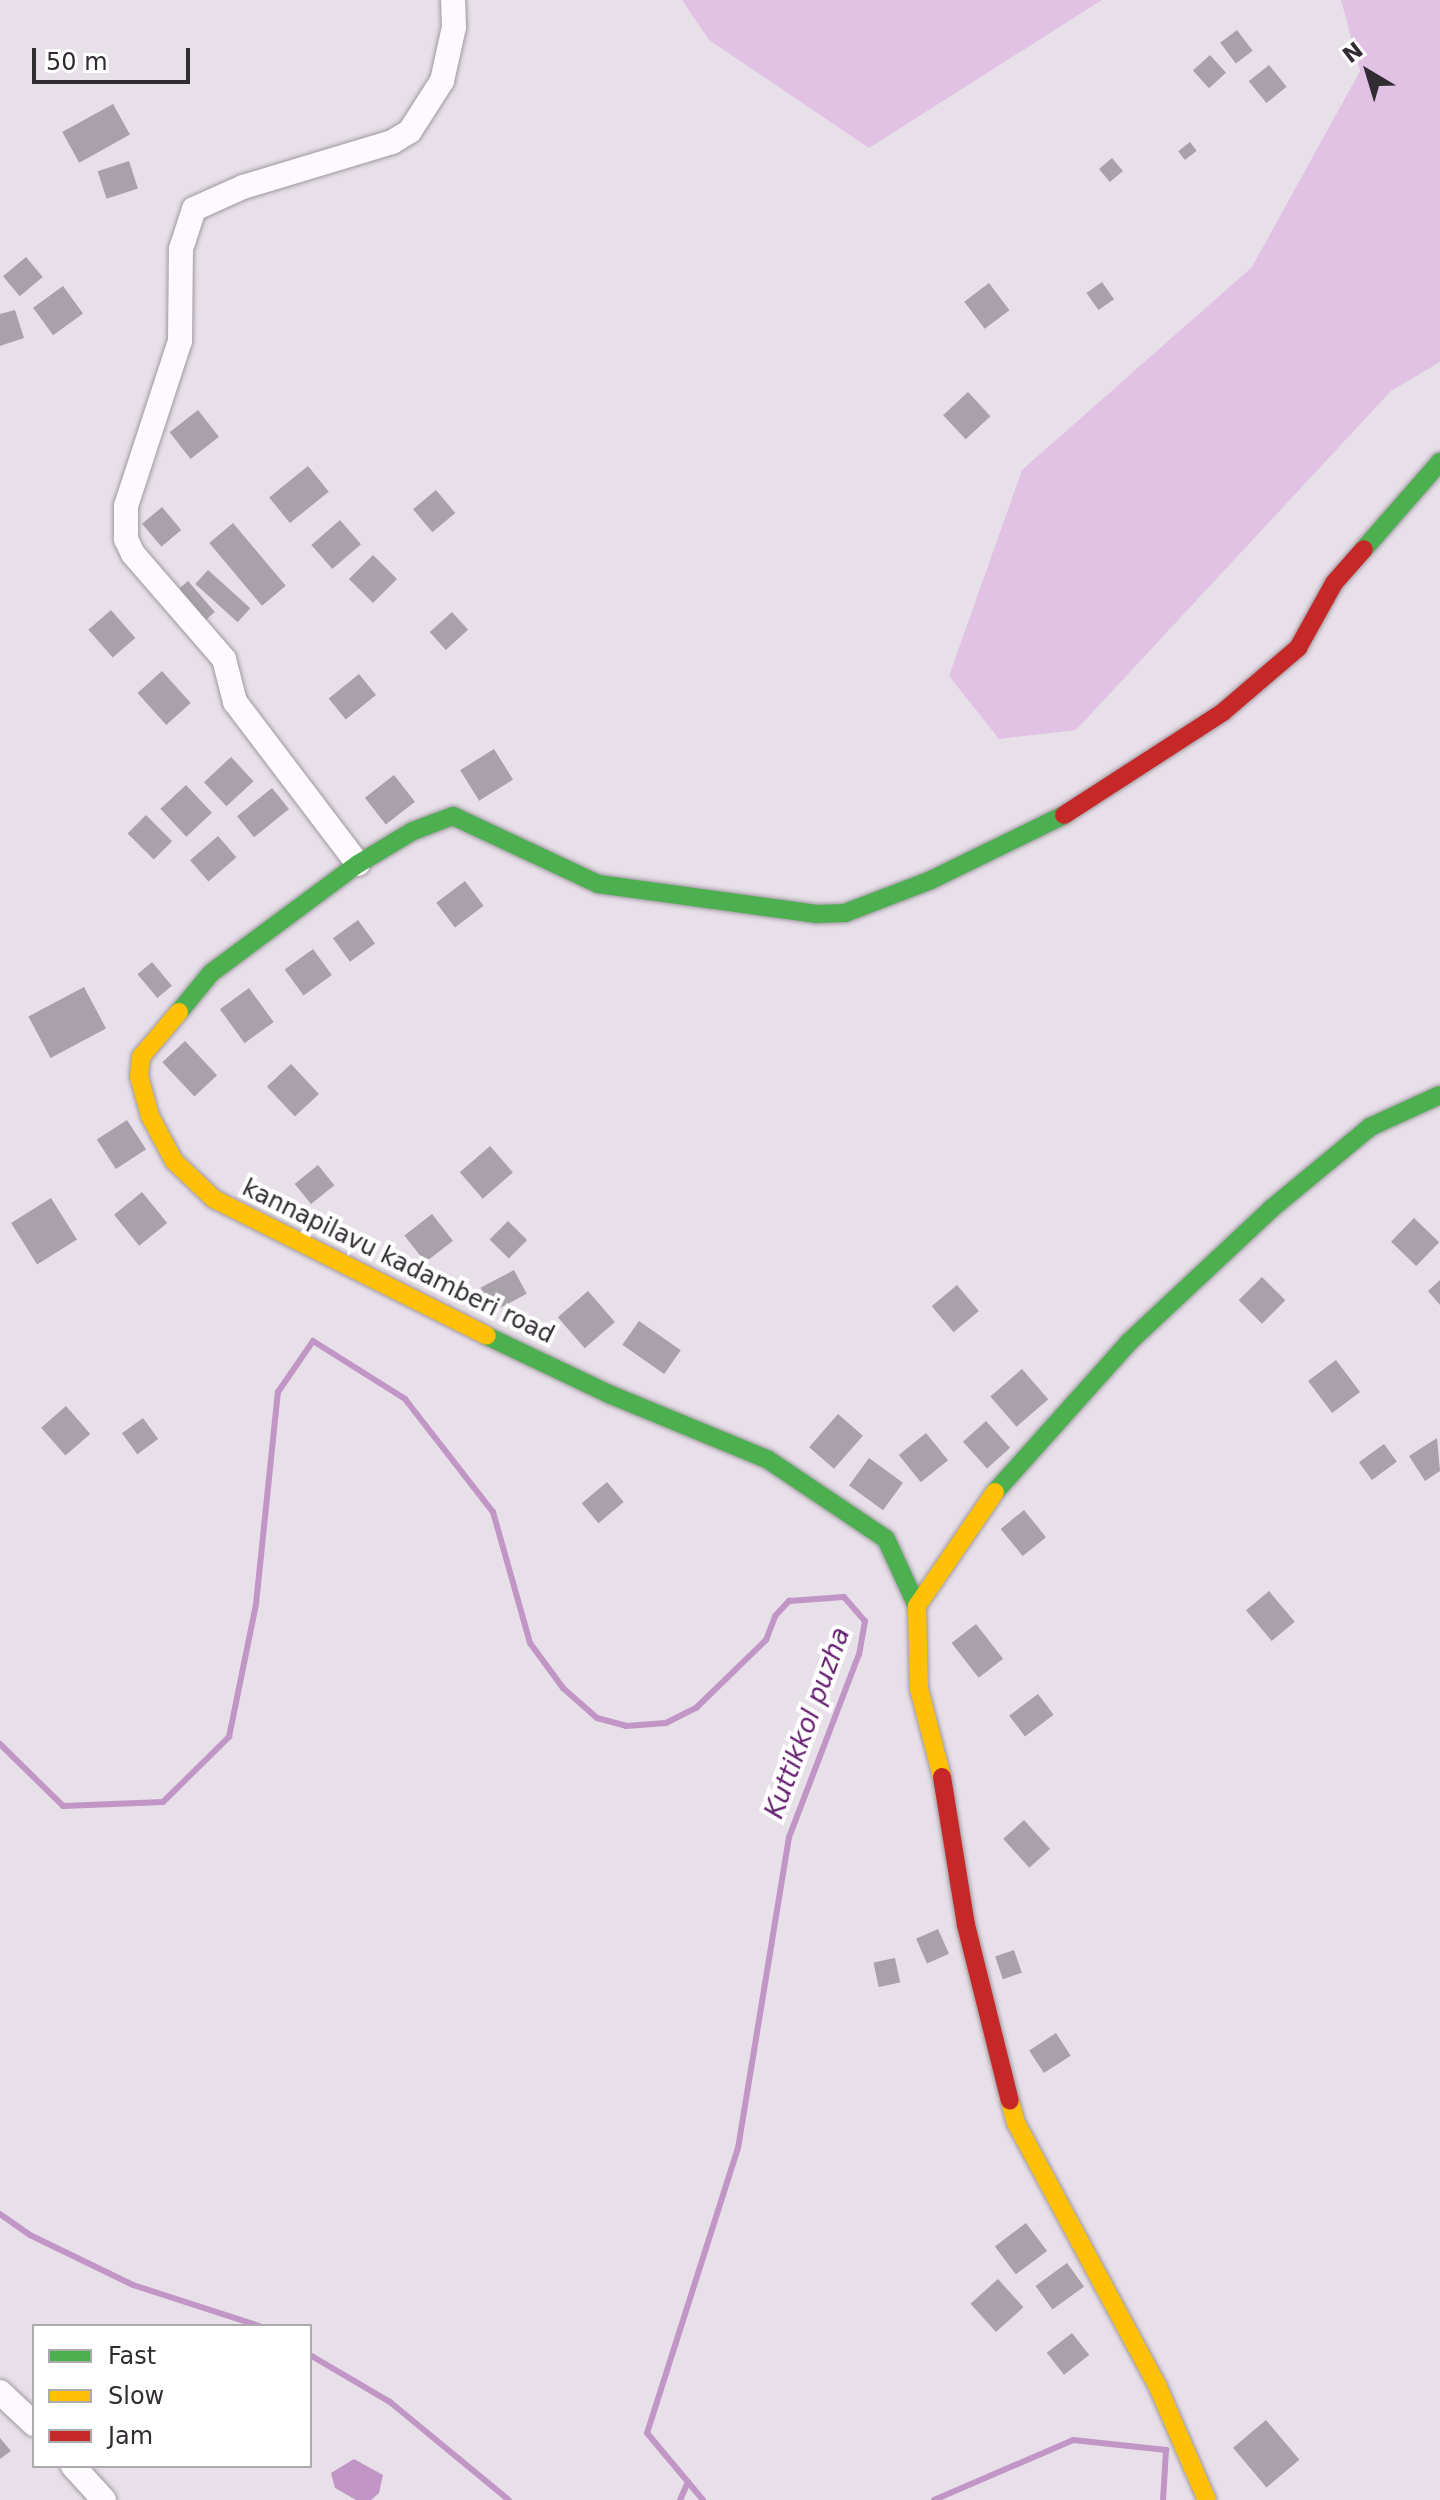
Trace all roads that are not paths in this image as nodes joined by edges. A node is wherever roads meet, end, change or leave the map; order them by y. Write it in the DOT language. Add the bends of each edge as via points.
graph roads {
  1 [pos="453,0"];
  2 [pos="1440,462"];
  3 [pos="358,864"];
  4 [pos="1440,1095"];
  5 [pos="917,1606"];
  6 [pos="0,2392"];
  7 [pos="32,2422"];
  8 [pos="75,2468"];
  9 [pos="104,2500"];
  10 [pos="1207,2500"];
  1 -- 3 [label="street" via="454,27 442,81 410,131 392,142 243,187 194,209 181,249 180,341 126,506 126,539 133,554 224,659 235,702"];
  2 -- 3 [label="street, kannapilavu kadamberi road" via="1334,583 1298,648 1223,712 1062,816 870,905 817,914 598,884 453,816 413,831"];
  3 -- 5 [label="street, kannapilavu kadamberi road" via="211,973 141,1057 139,1076 150,1116 174,1161 214,1199 313,1253 609,1394 767,1459 886,1539"];
  4 -- 5 [label="street" via="1370,1127 1271,1209 1128,1343 1007,1475"];
  5 -- 10 [label="street" via="919,1689 939,1759 966,1925 1016,2123 1158,2387"];
  6 -- 7 [label="street"];
  8 -- 9 [label="street"];
}
